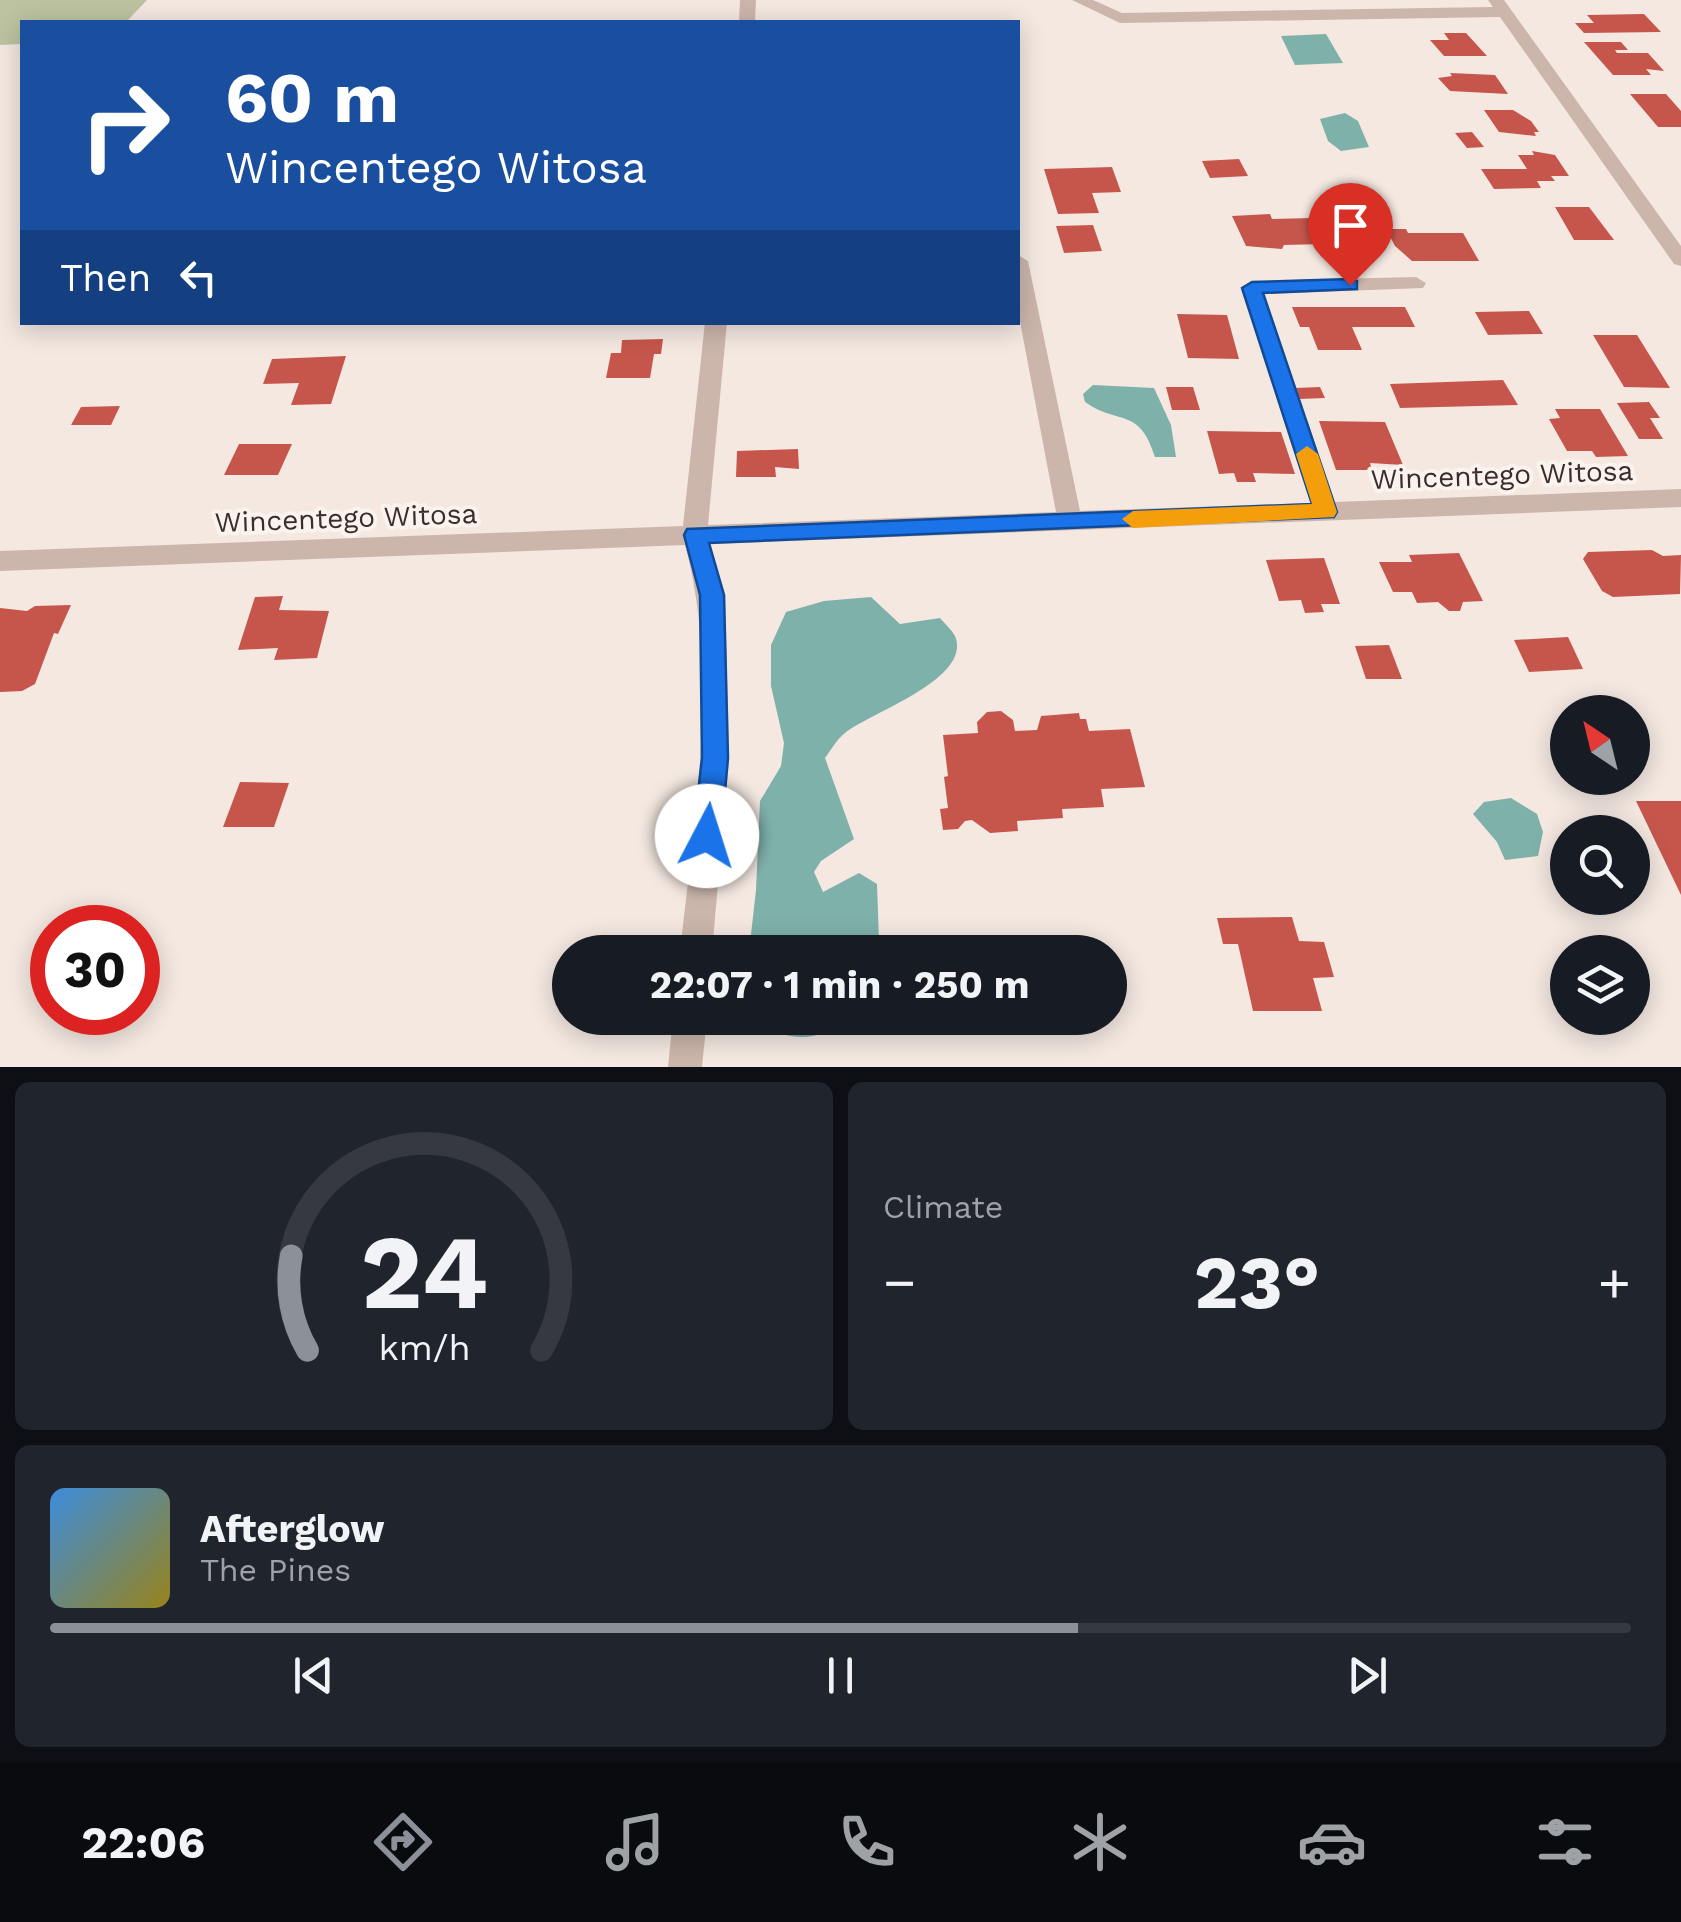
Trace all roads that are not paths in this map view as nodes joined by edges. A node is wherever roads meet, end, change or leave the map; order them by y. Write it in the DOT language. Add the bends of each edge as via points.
graph roads {
  1 [pos="1080,0"];
  2 [pos="1500,6"];
  3 [pos="1681,260"];
  4 [pos="1020,271"];
  5 [pos="1416,283"];
  6 [pos="716,325"];
  7 [pos="1681,498"];
  8 [pos="1326,512"];
  9 [pos="1070,522"];
  10 [pos="695,535"];
  11 [pos="0,561"];
  12 [pos="698,935"];
  13 [pos="688,1035"];
  14 [pos="685,1067"];
  1 -- 2 [label="street" via="1120,18"];
  2 -- 3 [label="street"];
  4 -- 9 [label="street"];
  5 -- 8 [label="street" via="1252,288"];
  6 -- 10 [label="street"];
  7 -- 8 [label="street, Wincentego Witosa"];
  8 -- 9 [label="street, Wincentego Witosa"];
  9 -- 10 [label="street, Wincentego Witosa"];
  10 -- 11 [label="street, Wincentego Witosa"];
  10 -- 12 [label="street" via="712,595 715,758"];
  13 -- 14 [label="street"];
}
